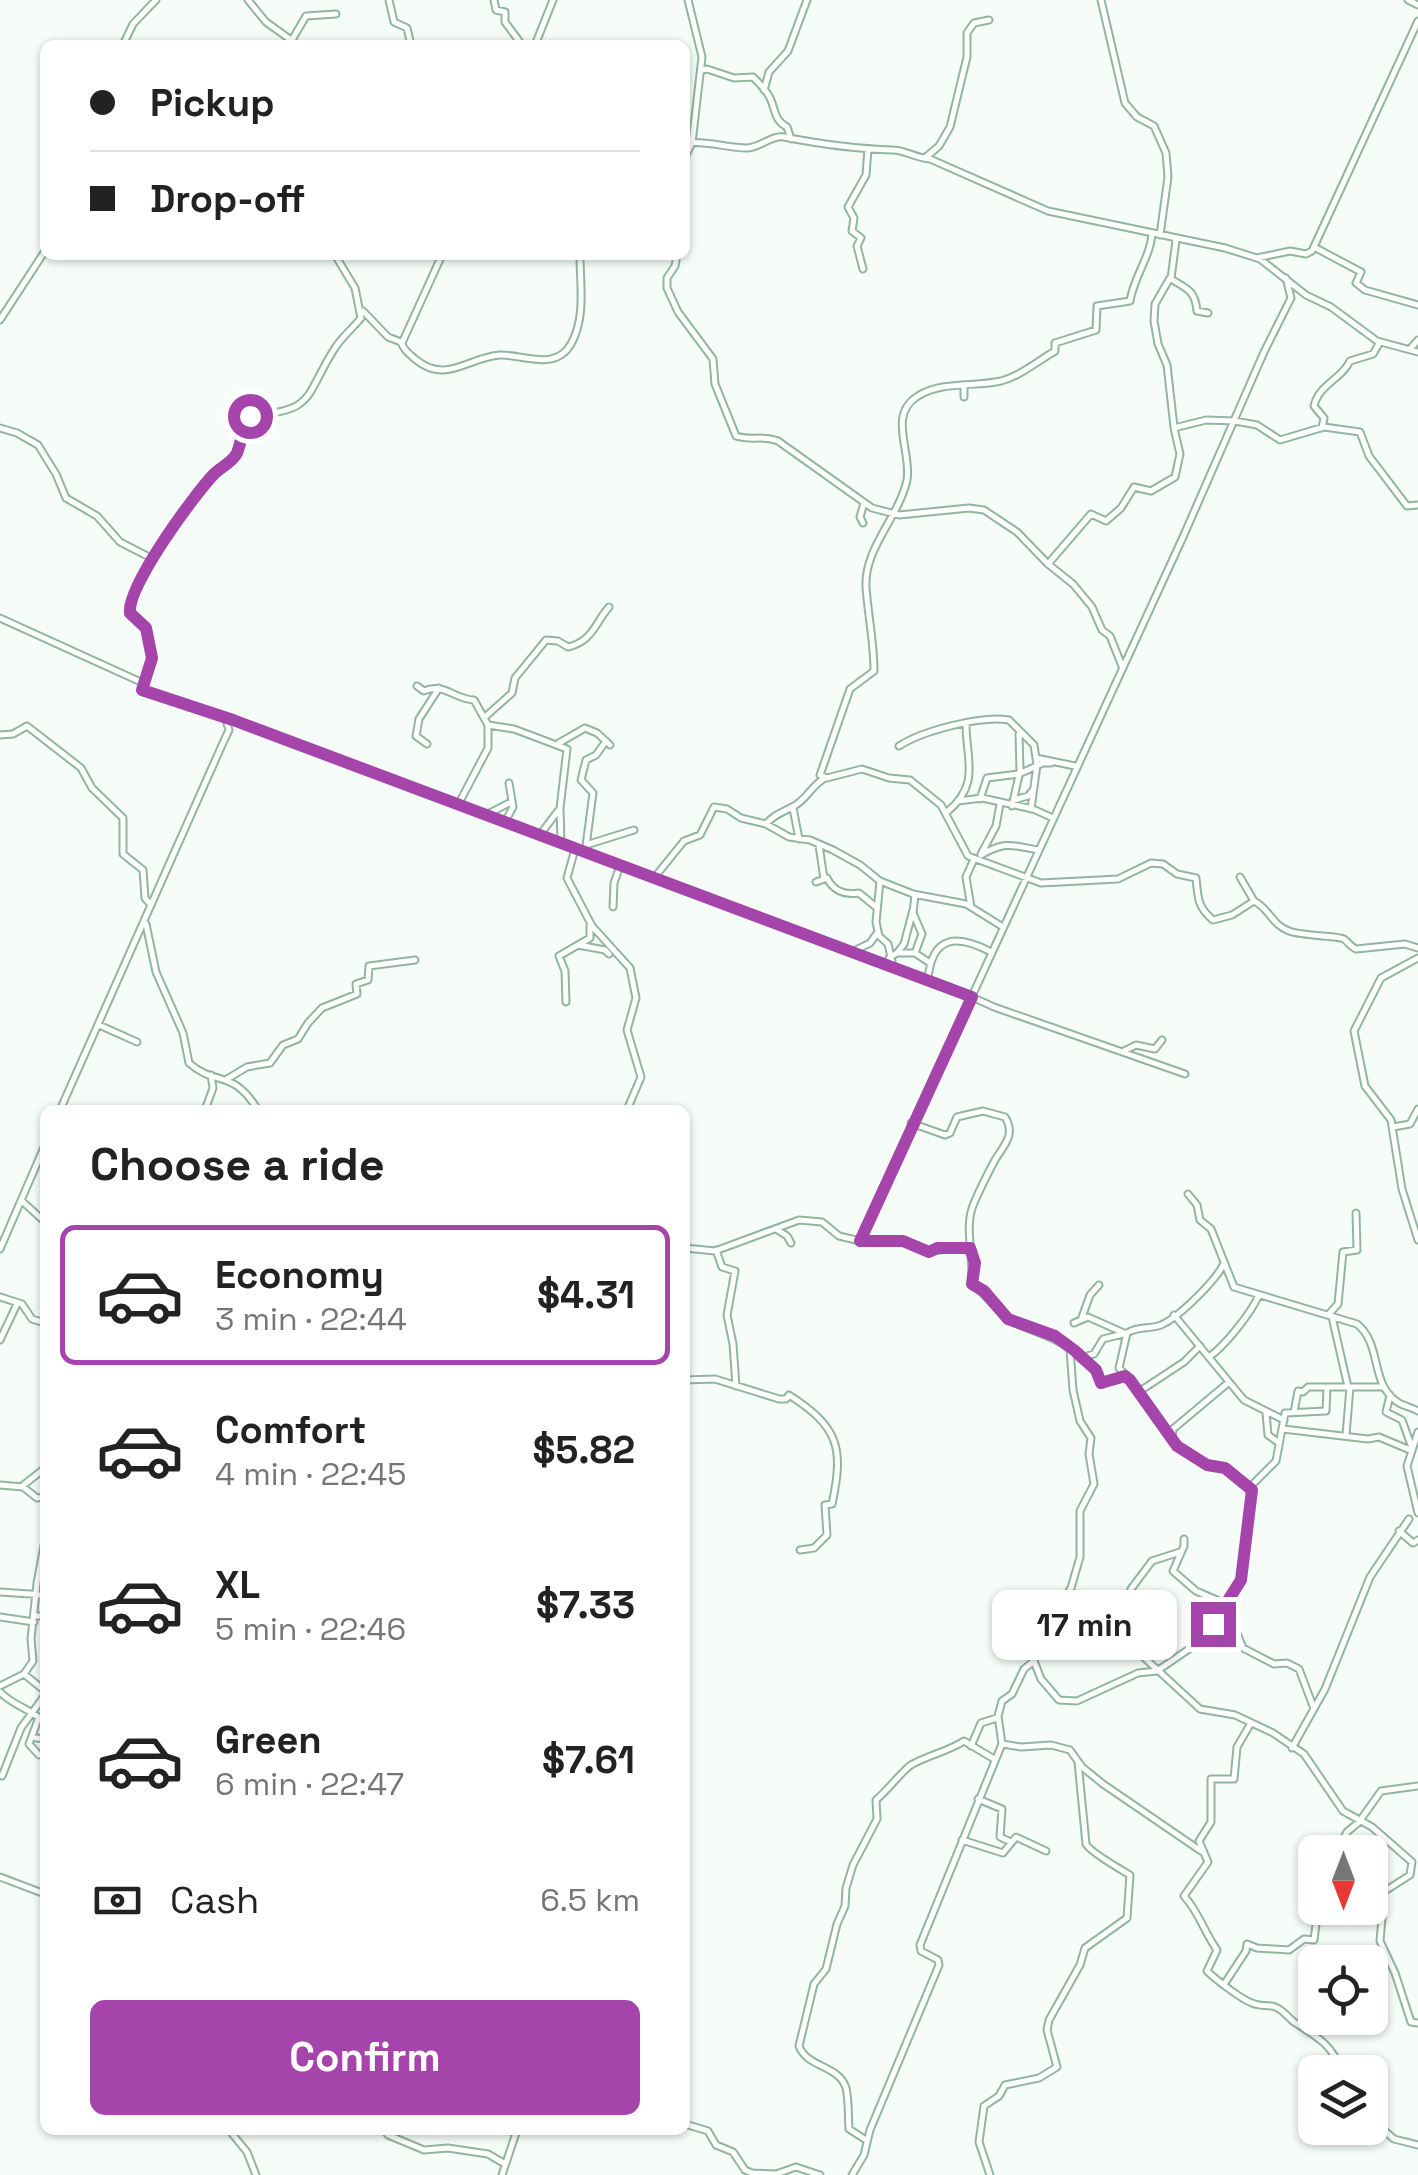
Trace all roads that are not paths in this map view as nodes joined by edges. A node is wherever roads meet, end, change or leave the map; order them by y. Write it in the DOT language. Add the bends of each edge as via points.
graph roads {
  1 [pos="156,0"];
  2 [pos="248,0"];
  3 [pos="389,0"];
  4 [pos="494,0"];
  5 [pos="553,0"];
  6 [pos="688,0"];
  7 [pos="806,0"];
  8 [pos="1101,0"];
  9 [pos="1408,0"];
  10 [pos="1418,6"];
  11 [pos="336,14"];
  12 [pos="989,20"];
  13 [pos="1418,21"];
  14 [pos="125,40"];
  15 [pos="288,40"];
  16 [pos="410,40"];
  17 [pos="518,40"];
  18 [pos="536,40"];
  19 [pos="702,69"];
  20 [pos="764,90"];
  21 [pos="690,132"];
  22 [pos="791,140"];
  23 [pos="690,143"];
  24 [pos="868,149"];
  25 [pos="926,158"];
  26 [pos="1152,233"];
  27 [pos="1160,234"];
  28 [pos="1176,239"];
  29 [pos="1314,247"];
  30 [pos="1258,258"];
  31 [pos="40,259"];
  32 [pos="338,260"];
  33 [pos="440,260"];
  34 [pos="580,260"];
  35 [pos="676,260"];
  36 [pos="863,269"];
  37 [pos="1170,278"];
  38 [pos="1286,278"];
  39 [pos="1418,305"];
  40 [pos="361,309"];
  41 [pos="1208,313"];
  42 [pos="0,320"];
  43 [pos="1418,340"];
  44 [pos="1380,342"];
  45 [pos="401,344"];
  46 [pos="1414,350"];
  47 [pos="964,387"];
  48 [pos="964,397"];
  49 [pos="1235,421"];
  50 [pos="0,428"];
  51 [pos="1174,428"];
  52 [pos="1322,428"];
  53 [pos="864,503"];
  54 [pos="1418,505"];
  55 [pos="893,514"];
  56 [pos="862,523"];
  57 [pos="152,559"];
  58 [pos="1048,564"];
  59 [pos="610,607"];
  60 [pos="0,618"];
  61 [pos="1122,664"];
  62 [pos="143,683"];
  63 [pos="417,686"];
  64 [pos="440,688"];
  65 [pos="485,717"];
  66 [pos="224,718"];
  67 [pos="238,723"];
  68 [pos="966,724"];
  69 [pos="488,725"];
  70 [pos="229,730"];
  71 [pos="1019,732"];
  72 [pos="0,735"];
  73 [pos="427,744"];
  74 [pos="556,744"];
  75 [pos="899,746"];
  76 [pos="1036,758"];
  77 [pos="1051,763"];
  78 [pos="1077,766"];
  79 [pos="1037,768"];
  80 [pos="1019,774"];
  81 [pos="825,778"];
  82 [pos="509,782"];
  83 [pos="1035,788"];
  84 [pos="980,799"];
  85 [pos="958,801"];
  86 [pos="512,802"];
  87 [pos="1013,803"];
  88 [pos="461,804"];
  89 [pos="1000,804"];
  90 [pos="793,807"];
  91 [pos="560,808"];
  92 [pos="1031,809"];
  93 [pos="946,812"];
  94 [pos="486,816"];
  95 [pos="1053,818"];
  96 [pos="505,822"];
  97 [pos="766,824"];
  98 [pos="634,830"];
  99 [pos="539,836"];
  100 [pos="799,839"];
  101 [pos="988,842"];
  102 [pos="561,844"];
  103 [pos="819,845"];
  104 [pos="1000,845"];
  105 [pos="581,849"];
  106 [pos="1039,850"];
  107 [pos="977,858"];
  108 [pos="620,866"];
  109 [pos="654,878"];
  110 [pos="1028,878"];
  111 [pos="1240,878"];
  112 [pos="880,881"];
  113 [pos="915,894"];
  114 [pos="1254,901"];
  115 [pos="876,904"];
  116 [pos="151,906"];
  117 [pos="971,907"];
  118 [pos="613,908"];
  119 [pos="913,910"];
  120 [pos="145,921"];
  121 [pos="590,924"];
  122 [pos="1003,927"];
  123 [pos="878,932"];
  124 [pos="600,935"];
  125 [pos="590,938"];
  126 [pos="578,945"];
  127 [pos="1418,948"];
  128 [pos="853,952"];
  129 [pos="991,952"];
  130 [pos="915,953"];
  131 [pos="609,954"];
  132 [pos="897,954"];
  133 [pos="889,958"];
  134 [pos="1418,958"];
  135 [pos="415,960"];
  136 [pos="930,963"];
  137 [pos="893,966"];
  138 [pos="928,979"];
  139 [pos="972,997"];
  140 [pos="566,1002"];
  141 [pos="99,1025"];
  142 [pos="1162,1040"];
  143 [pos="137,1042"];
  144 [pos="1121,1052"];
  145 [pos="210,1074"];
  146 [pos="1184,1074"];
  147 [pos="227,1079"];
  148 [pos="62,1105"];
  149 [pos="207,1105"];
  150 [pos="254,1105"];
  151 [pos="628,1105"];
  152 [pos="1418,1109"];
  153 [pos="911,1124"];
  154 [pos="1402,1125"];
  155 [pos="1392,1126"];
  156 [pos="1394,1140"];
  157 [pos="40,1157"];
  158 [pos="1188,1194"];
  159 [pos="22,1201"];
  160 [pos="1356,1214"];
  161 [pos="40,1217"];
  162 [pos="773,1228"];
  163 [pos="4,1229"];
  164 [pos="860,1240"];
  165 [pos="1418,1240"];
  166 [pos="791,1244"];
  167 [pos="690,1248"];
  168 [pos="0,1249"];
  169 [pos="716,1250"];
  170 [pos="972,1250"];
  171 [pos="1223,1265"];
  172 [pos="1228,1274"];
  173 [pos="1218,1277"];
  174 [pos="1099,1285"];
  175 [pos="1259,1295"];
  176 [pos="0,1297"];
  177 [pos="17,1304"];
  178 [pos="1174,1315"];
  179 [pos="1330,1316"];
  180 [pos="40,1321"];
  181 [pos="1125,1333"];
  182 [pos="0,1340"];
  183 [pos="1201,1348"];
  184 [pos="1209,1357"];
  185 [pos="1076,1358"];
  186 [pos="1125,1376"];
  187 [pos="690,1380"];
  188 [pos="1229,1383"];
  189 [pos="736,1386"];
  190 [pos="1349,1386"];
  191 [pos="1326,1387"];
  192 [pos="1382,1387"];
  193 [pos="1140,1391"];
  194 [pos="1390,1395"];
  195 [pos="1398,1403"];
  196 [pos="1418,1411"];
  197 [pos="1294,1412"];
  198 [pos="1266,1413"];
  199 [pos="1284,1420"];
  200 [pos="1403,1420"];
  201 [pos="1282,1429"];
  202 [pos="1418,1432"];
  203 [pos="1346,1436"];
  204 [pos="1172,1439"];
  205 [pos="1279,1443"];
  206 [pos="1411,1449"];
  207 [pos="40,1472"];
  208 [pos="0,1485"];
  209 [pos="21,1487"];
  210 [pos="1250,1488"];
  211 [pos="40,1498"];
  212 [pos="1418,1513"];
  213 [pos="1409,1520"];
  214 [pos="1399,1531"];
  215 [pos="1184,1539"];
  216 [pos="1418,1540"];
  217 [pos="800,1550"];
  218 [pos="1182,1551"];
  219 [pos="40,1571"];
  220 [pos="0,1592"];
  221 [pos="36,1596"];
  222 [pos="40,1596"];
  223 [pos="1128,1600"];
  224 [pos="1226,1604"];
  225 [pos="1221,1612"];
  226 [pos="0,1617"];
  227 [pos="40,1617"];
  228 [pos="34,1619"];
  229 [pos="1056,1620"];
  230 [pos="1034,1660"];
  231 [pos="1158,1670"];
  232 [pos="24,1674"];
  233 [pos="40,1688"];
  234 [pos="0,1689"];
  235 [pos="1313,1706"];
  236 [pos="40,1707"];
  237 [pos="37,1715"];
  238 [pos="40,1718"];
  239 [pos="998,1718"];
  240 [pos="1250,1722"];
  241 [pos="967,1736"];
  242 [pos="36,1738"];
  243 [pos="40,1738"];
  244 [pos="976,1738"];
  245 [pos="1002,1744"];
  246 [pos="971,1746"];
  247 [pos="1292,1748"];
  248 [pos="39,1755"];
  249 [pos="994,1759"];
  250 [pos="1078,1762"];
  251 [pos="2,1776"];
  252 [pos="1418,1786"];
  253 [pos="978,1799"];
  254 [pos="1359,1822"];
  255 [pos="1347,1835"];
  256 [pos="962,1840"];
  257 [pos="1011,1842"];
  258 [pos="1046,1851"];
  259 [pos="1201,1852"];
  260 [pos="0,1877"];
  261 [pos="40,1892"];
  262 [pos="1316,1925"];
  263 [pos="1225,1984"];
  264 [pos="1418,2023"];
  265 [pos="1334,2055"];
  266 [pos="690,2126"];
  267 [pos="1388,2134"];
  268 [pos="233,2135"];
  269 [pos="388,2135"];
  270 [pos="516,2135"];
  271 [pos="866,2140"];
  272 [pos="1418,2145"];
  273 [pos="505,2164"];
  274 [pos="256,2175"];
  275 [pos="502,2175"];
  276 [pos="820,2175"];
  277 [pos="852,2175"];
  278 [pos="990,2175"];
  1 -- 14 [label="street"];
  2 -- 15 [label="street"];
  3 -- 16 [label="street" via="394,22 407,28"];
  4 -- 17 [label="street"];
  5 -- 18 [label="street"];
  6 -- 19 [label="street"];
  7 -- 20 [label="street" via="788,51 769,72"];
  8 -- 27 [label="street" via="1125,103 1156,128 1166,153"];
  9 -- 10 [label="street"];
  11 -- 15 [label="street" via="306,16"];
  12 -- 25 [label="street" via="974,23 967,33 955,112"];
  13 -- 29 [label="street"];
  19 -- 20 [label="street" via="752,76"];
  19 -- 21 [label="street"];
  20 -- 22 [label="street"];
  22 -- 23 [label="street" via="746,148"];
  22 -- 24 [label="street"];
  24 -- 25 [label="street"];
  24 -- 36 [label="street" via="866,175 848,207 852,231 861,238"];
  25 -- 26 [label="street" via="1048,211"];
  26 -- 27 [label="street"];
  26 -- 47 [label="street" via="1130,301 1097,306 1096,330 1055,344 1055,351 1010,378"];
  27 -- 28 [label="street"];
  28 -- 30 [label="street"];
  28 -- 37 [label="street"];
  29 -- 30 [label="street" via="1306,254"];
  29 -- 39 [label="street" via="1361,272 1356,283 1365,290"];
  30 -- 38 [label="street"];
  31 -- 42 [label="street"];
  32 -- 40 [label="street"];
  33 -- 45 [label="street"];
  34 -- 45 [label="street" via="580,323 562,353 539,362 501,355 442,372 425,368"];
  35 -- 53 [label="street" via="667,288 712,358 736,436 778,441"];
  37 -- 41 [label="street" via="1189,288 1198,311"];
  37 -- 51 [label="street" via="1154,321"];
  38 -- 44 [label="street"];
  38 -- 49 [label="street" via="1291,298"];
  40 -- 45 [label="street"];
  40 -- 57 [label="street" via="314,391 296,409 250,416 236,456 214,474"];
  43 -- 46 [label="street"];
  44 -- 46 [label="street"];
  44 -- 52 [label="street" via="1374,354 1350,361 1315,398"];
  47 -- 48 [label="street"];
  47 -- 55 [label="street" via="927,392 905,407 908,475"];
  49 -- 51 [label="street"];
  49 -- 52 [label="street" via="1280,440"];
  49 -- 61 [label="street"];
  50 -- 57 [label="street" via="38,445 66,498"];
  51 -- 58 [label="street" via="1180,454 1175,476 1151,490 1135,487 1105,522 1092,514"];
  52 -- 54 [label="street" via="1360,432 1399,499"];
  53 -- 55 [label="street"];
  53 -- 56 [label="street"];
  55 -- 58 [label="street" via="983,509"];
  55 -- 81 [label="street" via="866,586 874,670 849,691 821,767"];
  57 -- 62 [label="street" via="129,603 148,632 152,658"];
  58 -- 61 [label="street" via="1092,607"];
  59 -- 65 [label="street" via="581,643 544,641 512,694"];
  60 -- 62 [label="street"];
  61 -- 78 [label="street"];
  62 -- 66 [label="street" via="143,692"];
  63 -- 64 [label="street"];
  64 -- 65 [label="street" via="476,701"];
  64 -- 73 [label="street" via="418,719 416,736"];
  65 -- 69 [label="street"];
  66 -- 67 [label="street"];
  66 -- 70 [label="street"];
  67 -- 70 [label="street"];
  67 -- 88 [label="street"];
  68 -- 71 [label="street" via="1006,719"];
  68 -- 75 [label="street" via="940,726"];
  68 -- 85 [label="street" via="971,770"];
  69 -- 74 [label="street"];
  69 -- 88 [label="street" via="488,752"];
  70 -- 116 [label="street"];
  71 -- 76 [label="street" via="1034,744"];
  71 -- 80 [label="street"];
  72 -- 116 [label="street" via="27,726 81,768 121,814 123,853 144,872"];
  74 -- 91 [label="street" via="568,751"];
  74 -- 105 [label="street" via="584,728 608,743 586,760 582,774 593,794"];
  76 -- 77 [label="street"];
  76 -- 79 [label="street"];
  77 -- 78 [label="street"];
  77 -- 79 [label="street"];
  78 -- 95 [label="street"];
  79 -- 80 [label="street"];
  79 -- 83 [label="street"];
  80 -- 84 [label="street" via="987,778"];
  80 -- 87 [label="street"];
  81 -- 90 [label="street"];
  81 -- 93 [label="street" via="862,769 908,780"];
  82 -- 86 [label="street"];
  83 -- 87 [label="street"];
  83 -- 92 [label="street"];
  84 -- 85 [label="street"];
  84 -- 89 [label="street"];
  85 -- 93 [label="street"];
  86 -- 94 [label="street"];
  86 -- 96 [label="street"];
  87 -- 89 [label="street"];
  87 -- 92 [label="street"];
  88 -- 94 [label="street"];
  89 -- 101 [label="street"];
  90 -- 97 [label="street"];
  90 -- 100 [label="street"];
  91 -- 99 [label="street"];
  91 -- 102 [label="street"];
  92 -- 95 [label="street"];
  93 -- 107 [label="street" via="964,850"];
  94 -- 96 [label="street"];
  95 -- 106 [label="street"];
  96 -- 99 [label="street"];
  97 -- 100 [label="street"];
  97 -- 109 [label="street" via="713,807 700,835 684,842"];
  98 -- 105 [label="street"];
  99 -- 102 [label="street"];
  100 -- 103 [label="street"];
  101 -- 104 [label="street"];
  101 -- 107 [label="street"];
  102 -- 105 [label="street"];
  103 -- 112 [label="street"];
  103 -- 115 [label="street" via="820,880"];
  104 -- 106 [label="street"];
  104 -- 107 [label="street"];
  105 -- 108 [label="street"];
  105 -- 121 [label="street" via="567,878"];
  106 -- 110 [label="street"];
  107 -- 110 [label="street"];
  107 -- 117 [label="street" via="966,877"];
  108 -- 109 [label="street"];
  108 -- 118 [label="street"];
  109 -- 128 [label="street"];
  110 -- 114 [label="street" via="1118,879 1159,864 1196,879 1196,897 1214,920"];
  110 -- 122 [label="street"];
  111 -- 114 [label="street"];
  112 -- 113 [label="street"];
  112 -- 115 [label="street"];
  113 -- 117 [label="street"];
  113 -- 119 [label="street"];
  114 -- 127 [label="street" via="1290,932 1341,938 1356,950"];
  115 -- 123 [label="street"];
  116 -- 120 [label="street"];
  117 -- 122 [label="street"];
  119 -- 130 [label="street" via="922,934"];
  119 -- 132 [label="street"];
  120 -- 141 [label="street"];
  120 -- 145 [label="street" via="188,1062"];
  121 -- 124 [label="street"];
  121 -- 125 [label="street"];
  122 -- 129 [label="street"];
  123 -- 128 [label="street"];
  123 -- 133 [label="street"];
  124 -- 125 [label="street"];
  124 -- 151 [label="street" via="630,967 636,988 627,1030 641,1077"];
  125 -- 126 [label="street"];
  126 -- 131 [label="street"];
  126 -- 140 [label="street" via="559,957"];
  128 -- 137 [label="street"];
  129 -- 136 [label="street" via="966,941 946,942"];
  129 -- 139 [label="street"];
  130 -- 132 [label="street"];
  130 -- 136 [label="street"];
  132 -- 133 [label="street"];
  133 -- 137 [label="street"];
  134 -- 155 [label="street" via="1381,978 1354,1031 1366,1088"];
  135 -- 147 [label="street" via="370,966 368,980 356,984 357,994 322,1009 269,1063"];
  136 -- 138 [label="street"];
  137 -- 138 [label="street"];
  138 -- 139 [label="street"];
  139 -- 144 [label="street"];
  139 -- 153 [label="street"];
  141 -- 143 [label="street"];
  141 -- 148 [label="street"];
  142 -- 144 [label="street" via="1154,1049 1136,1045"];
  144 -- 146 [label="street"];
  145 -- 147 [label="street"];
  145 -- 149 [label="street"];
  147 -- 150 [label="street"];
  152 -- 154 [label="street"];
  153 -- 164 [label="street"];
  153 -- 170 [label="street" via="945,1136 957,1117 978,1112 1009,1123 1006,1148 971,1212"];
  154 -- 155 [label="street"];
  154 -- 156 [label="street"];
  155 -- 156 [label="street"];
  156 -- 165 [label="street"];
  157 -- 159 [label="street"];
  158 -- 171 [label="street"];
  159 -- 161 [label="street"];
  159 -- 163 [label="street"];
  160 -- 179 [label="street" via="1357,1250 1343,1252 1338,1304"];
  162 -- 164 [label="street" via="822,1222"];
  162 -- 166 [label="street"];
  162 -- 169 [label="street"];
  163 -- 168 [label="street"];
  164 -- 170 [label="street" via="903,1241 929,1252"];
  167 -- 169 [label="street"];
  169 -- 189 [label="street" via="723,1268 735,1270 726,1315"];
  170 -- 185 [label="street" via="972,1284 1008,1319 1055,1336"];
  171 -- 172 [label="street"];
  171 -- 173 [label="street"];
  172 -- 173 [label="street"];
  172 -- 175 [label="street" via="1234,1287"];
  173 -- 178 [label="street"];
  174 -- 181 [label="street" via="1077,1322 1087,1317"];
  175 -- 179 [label="street"];
  175 -- 184 [label="street" via="1249,1316"];
  176 -- 177 [label="street"];
  177 -- 180 [label="street"];
  177 -- 182 [label="street"];
  178 -- 181 [label="street"];
  178 -- 183 [label="street"];
  179 -- 190 [label="street"];
  179 -- 192 [label="street" via="1364,1329"];
  181 -- 185 [label="street"];
  181 -- 186 [label="street"];
  183 -- 184 [label="street"];
  183 -- 193 [label="street"];
  184 -- 188 [label="street"];
  185 -- 186 [label="street" via="1096,1370 1101,1383"];
  185 -- 229 [label="street" via="1072,1390 1091,1438 1095,1478 1080,1511 1072,1588"];
  186 -- 193 [label="street"];
  187 -- 189 [label="street"];
  188 -- 198 [label="street"];
  188 -- 204 [label="street" via="1174,1429"];
  189 -- 217 [label="street" via="785,1400 790,1394 834,1434 840,1462 832,1504 825,1504 827,1535 814,1548"];
  190 -- 191 [label="street"];
  190 -- 192 [label="street"];
  190 -- 203 [label="street"];
  191 -- 197 [label="street" via="1298,1391"];
  191 -- 197 [label="street" via="1326,1411"];
  192 -- 194 [label="street"];
  193 -- 204 [label="street"];
  194 -- 195 [label="street"];
  194 -- 200 [label="street" via="1386,1412"];
  195 -- 196 [label="street"];
  195 -- 200 [label="street"];
  197 -- 199 [label="street"];
  198 -- 199 [label="street"];
  198 -- 205 [label="street" via="1268,1435"];
  199 -- 201 [label="street"];
  200 -- 206 [label="street"];
  201 -- 203 [label="street"];
  201 -- 205 [label="street"];
  202 -- 206 [label="street"];
  203 -- 206 [label="street" via="1379,1437"];
  204 -- 210 [label="street"];
  205 -- 210 [label="street" via="1276,1461"];
  206 -- 212 [label="street" via="1408,1476"];
  207 -- 209 [label="street"];
  208 -- 209 [label="street"];
  209 -- 211 [label="street"];
  210 -- 224 [label="street" via="1243,1573"];
  213 -- 214 [label="street"];
  214 -- 216 [label="street" via="1412,1543"];
  214 -- 235 [label="street" via="1363,1591"];
  215 -- 218 [label="street"];
  218 -- 223 [label="street" via="1152,1561"];
  218 -- 224 [label="street" via="1175,1573"];
  219 -- 221 [label="street"];
  220 -- 221 [label="street"];
  221 -- 222 [label="street"];
  221 -- 228 [label="street"];
  224 -- 225 [label="street"];
  225 -- 231 [label="street" via="1208,1636"];
  225 -- 235 [label="street" via="1244,1648 1299,1670"];
  226 -- 228 [label="street"];
  227 -- 228 [label="street"];
  228 -- 232 [label="street" via="33,1662"];
  229 -- 230 [label="street"];
  229 -- 231 [label="street" via="1094,1638 1109,1629"];
  230 -- 231 [label="street" via="1058,1700 1074,1702"];
  230 -- 239 [label="street" via="1002,1701"];
  231 -- 240 [label="street" via="1200,1709"];
  232 -- 233 [label="street"];
  232 -- 234 [label="street"];
  234 -- 237 [label="street"];
  235 -- 247 [label="street"];
  236 -- 237 [label="street"];
  237 -- 238 [label="street"];
  237 -- 248 [label="street" via="29,1744"];
  237 -- 251 [label="street" via="21,1728"];
  239 -- 244 [label="street" via="982,1724"];
  239 -- 245 [label="street"];
  240 -- 247 [label="street"];
  240 -- 259 [label="street" via="1237,1747 1234,1779 1211,1779 1211,1822"];
  241 -- 244 [label="street"];
  242 -- 243 [label="street"];
  244 -- 246 [label="street"];
  245 -- 249 [label="street"];
  245 -- 250 [label="street" via="1059,1747"];
  246 -- 249 [label="street"];
  246 -- 271 [label="street" via="962,1742 909,1766 876,1800 876,1819 854,1862 826,1968 803,2023 801,2052 842,2080 849,2129"];
  247 -- 254 [label="street" via="1308,1758 1343,1811"];
  249 -- 253 [label="street"];
  250 -- 259 [label="street"];
  250 -- 278 [label="street" via="1085,1842 1090,1852 1130,1875 1128,1918 1085,1948 1049,2020 1056,2067 1006,2084 984,2106 978,2142"];
  252 -- 254 [label="street" via="1381,1791"];
  253 -- 256 [label="street"];
  253 -- 257 [label="street" via="1002,1809 1000,1837"];
  254 -- 255 [label="street"];
  254 -- 264 [label="street" via="1413,1864 1410,1874 1374,1899 1383,1908 1380,1941 1411,2022"];
  256 -- 257 [label="street" via="1003,1853"];
  256 -- 271 [label="street" via="920,1946 939,1965"];
  257 -- 258 [label="street" via="1016,1837"];
  259 -- 263 [label="street" via="1208,1862 1184,1896 1217,1950 1207,1971"];
  260 -- 261 [label="street"];
  262 -- 263 [label="street" via="1314,1940 1290,1950 1247,1944"];
  263 -- 265 [label="street" via="1250,2003 1282,2010"];
  266 -- 276 [label="street" via="708,2131 747,2171 776,2174 796,2167"];
  267 -- 272 [label="street"];
  268 -- 274 [label="street"];
  269 -- 273 [label="street" via="424,2150 490,2154"];
  270 -- 273 [label="street"];
  271 -- 277 [label="street"];
  273 -- 275 [label="street"];
}
